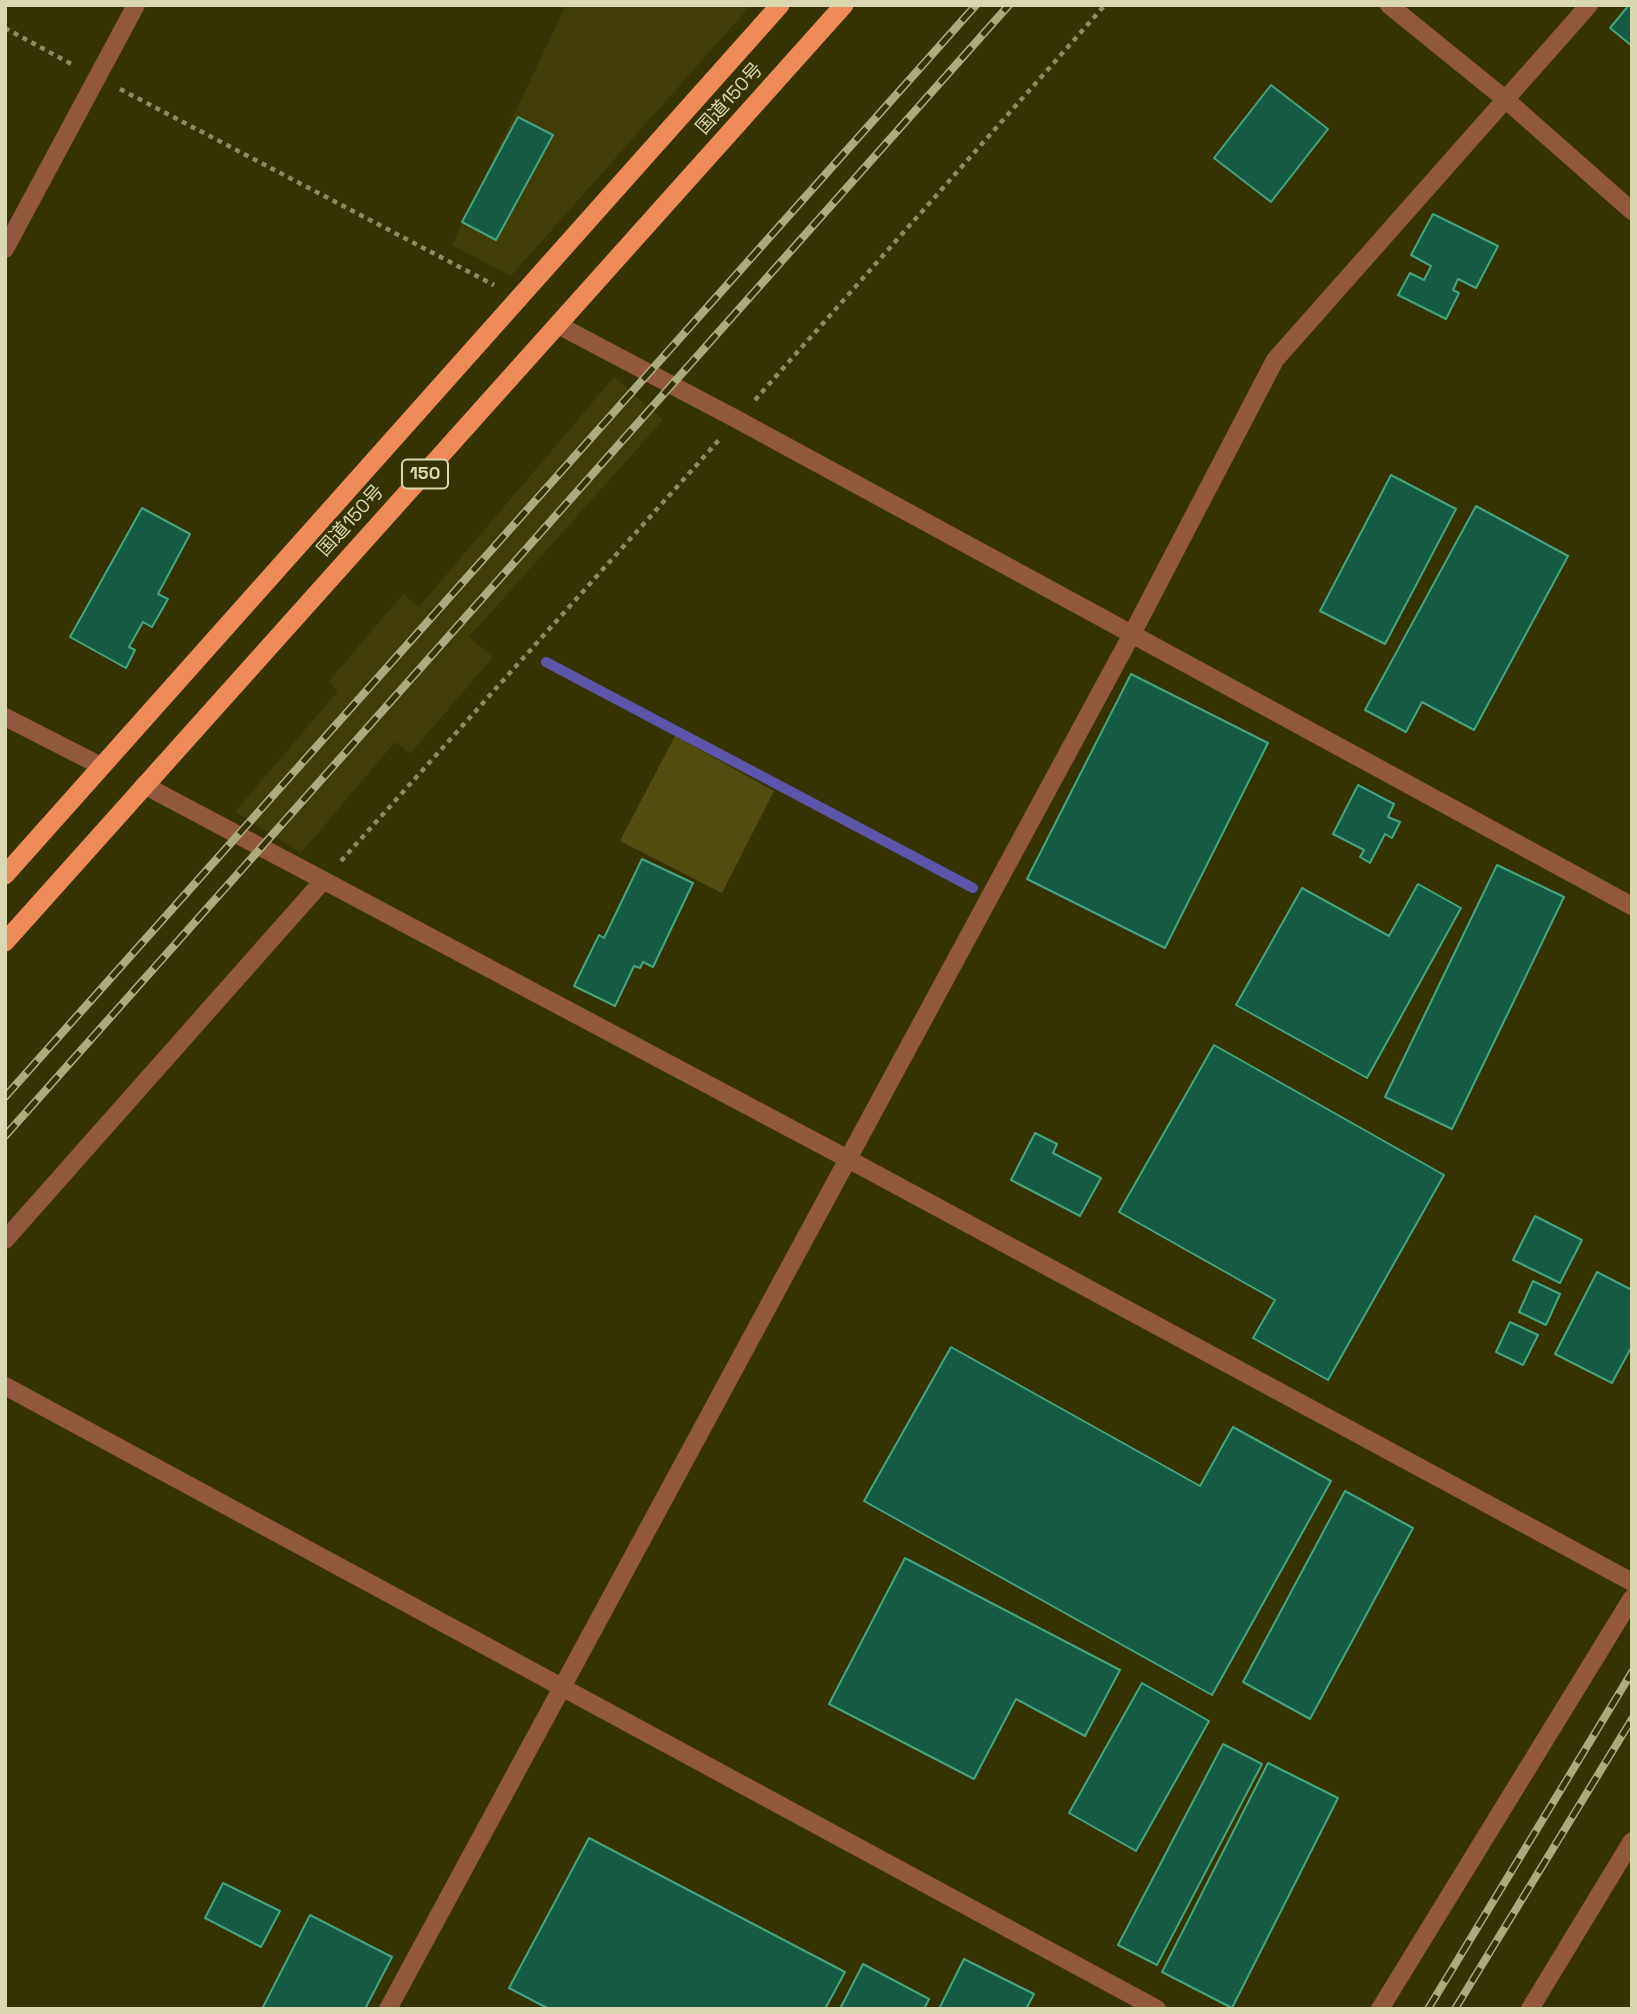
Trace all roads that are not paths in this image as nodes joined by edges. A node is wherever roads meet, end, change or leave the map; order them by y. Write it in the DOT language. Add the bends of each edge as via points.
graph roads {
  1 [pos="136,5"];
  2 [pos="780,5"];
  3 [pos="844,5"];
  4 [pos="1389,5"];
  5 [pos="1589,5"];
  6 [pos="1505,99"];
  7 [pos="1632,211"];
  8 [pos="5,249"];
  9 [pos="558,325"];
  10 [pos="1132,634"];
  11 [pos="5,717"];
  12 [pos="101,766"];
  13 [pos="144,785"];
  14 [pos="5,875"];
  15 [pos="322,882"];
  16 [pos="1632,906"];
  17 [pos="5,942"];
  18 [pos="848,1159"];
  19 [pos="5,1240"];
  20 [pos="5,1386"];
  21 [pos="1632,1582"];
  22 [pos="1632,1598"];
  23 [pos="563,1686"];
  24 [pos="1632,1841"];
  25 [pos="388,2009"];
  26 [pos="1157,2009"];
  27 [pos="1380,2009"];
  28 [pos="1530,2009"];
  1 -- 8 [label="street"];
  2 -- 12 [label="highway, 国道150号 / 150"];
  3 -- 9 [label="highway, 国道150号 / 150"];
  4 -- 6 [label="street"];
  5 -- 6 [label="street"];
  6 -- 7 [label="street"];
  6 -- 10 [label="street" via="1275,360"];
  9 -- 10 [label="street"];
  9 -- 13 [label="highway, 国道150号 / 150"];
  10 -- 16 [label="street"];
  10 -- 18 [label="street"];
  11 -- 12 [label="street"];
  12 -- 14 [label="highway, 国道150号 / 150"];
  13 -- 15 [label="street"];
  13 -- 17 [label="highway, 国道150号 / 150"];
  15 -- 18 [label="street"];
  15 -- 19 [label="street"];
  18 -- 21 [label="street"];
  18 -- 23 [label="street"];
  20 -- 23 [label="street"];
  22 -- 27 [label="street"];
  23 -- 25 [label="street"];
  23 -- 26 [label="street"];
  24 -- 28 [label="street"];
}
